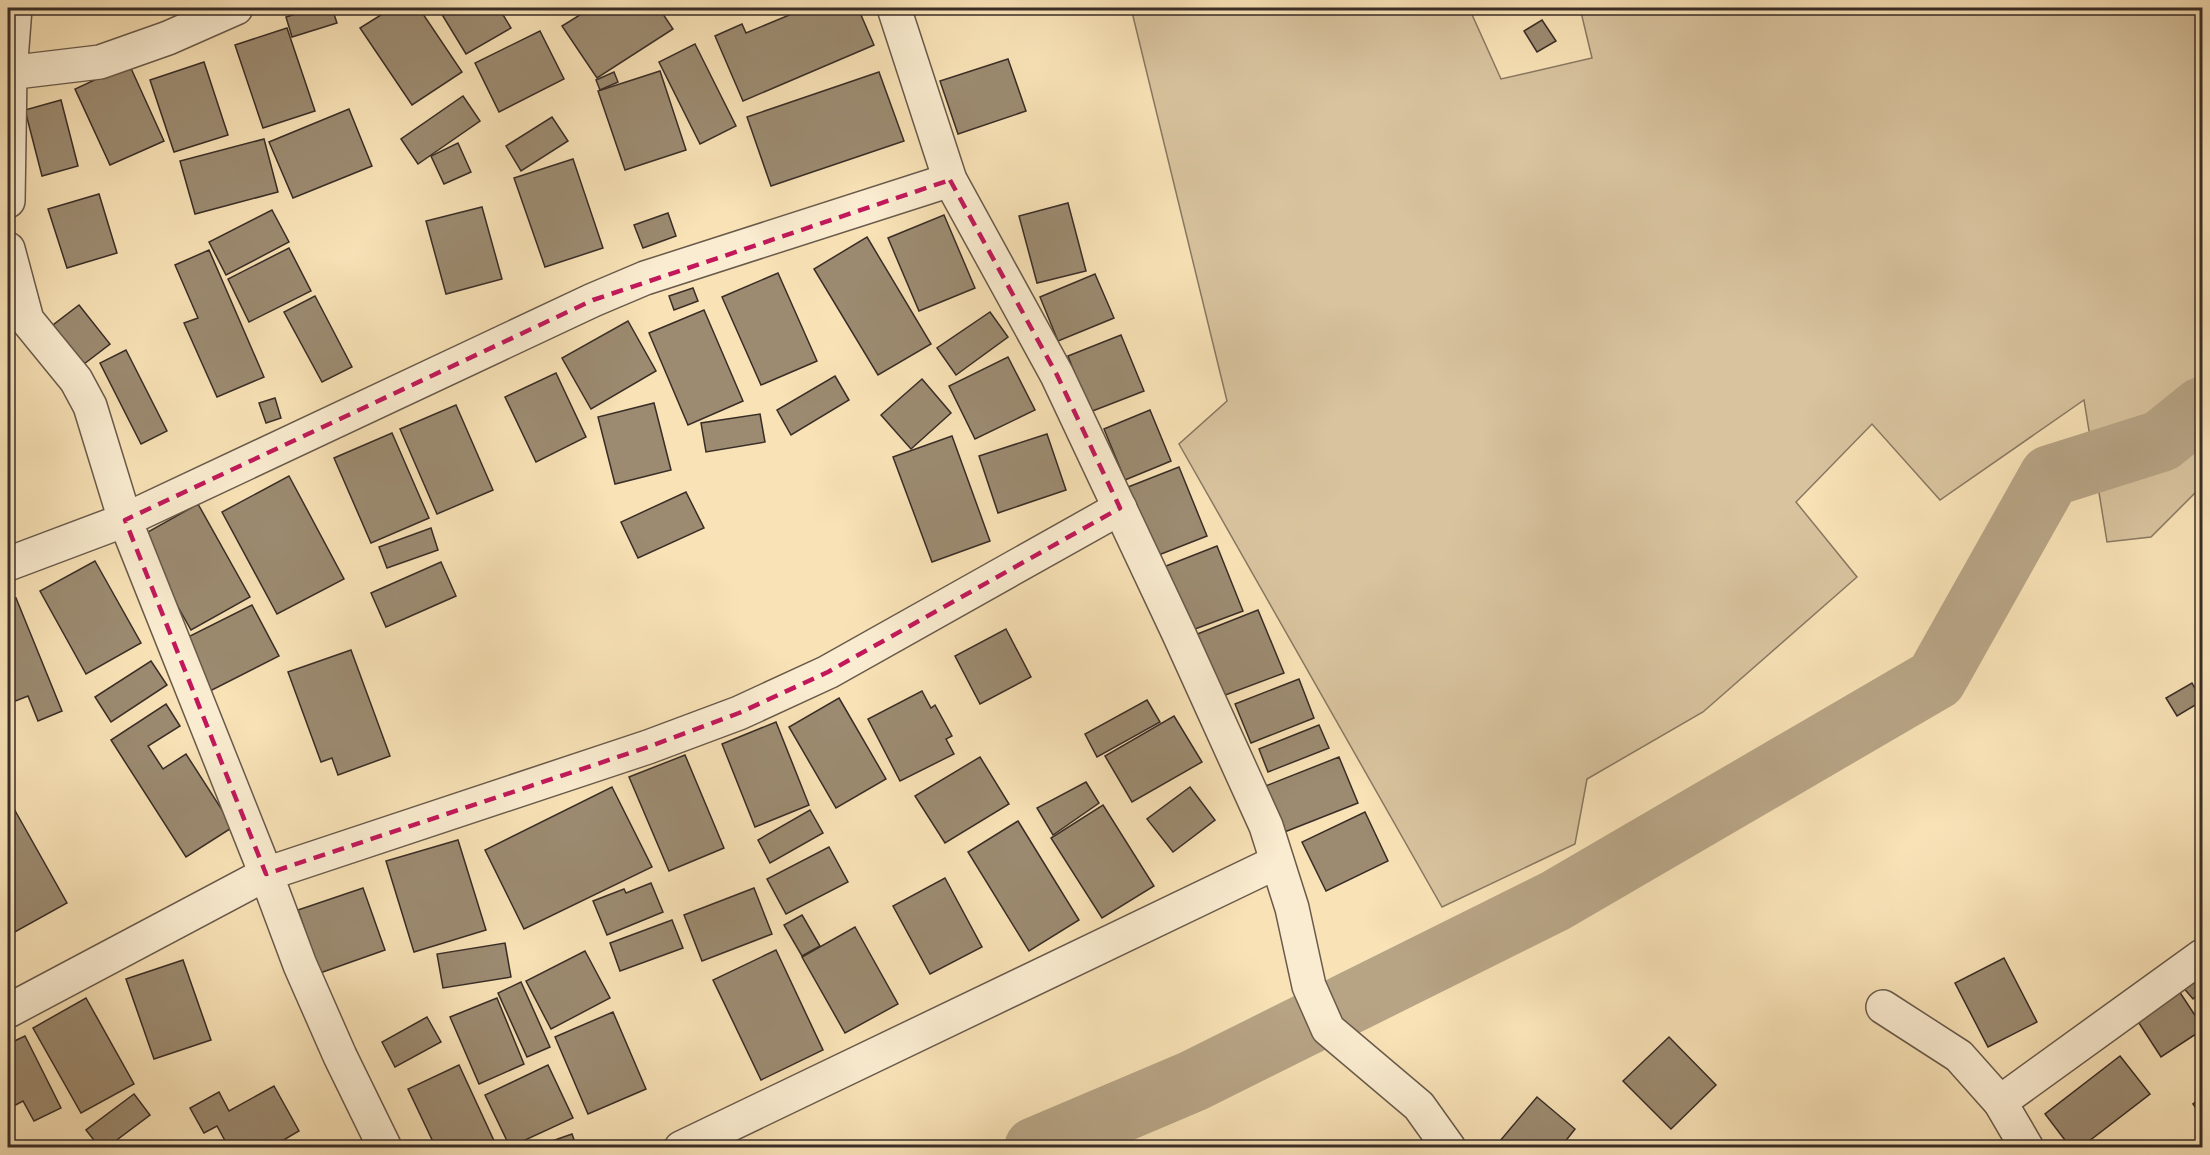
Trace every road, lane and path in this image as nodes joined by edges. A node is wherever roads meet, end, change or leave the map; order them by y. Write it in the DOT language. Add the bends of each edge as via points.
graph roads {
  1 [pos="15,8"];
  2 [pos="236,8"];
  3 [pos="894,8"];
  4 [pos="9,73"];
  5 [pos="950,180"];
  6 [pos="8,201"];
  7 [pos="8,249"];
  8 [pos="1120,508"];
  9 [pos="125,520"];
  10 [pos="8,564"];
  11 [pos="1277,862"];
  12 [pos="266,874"];
  13 [pos="2202,956"];
  14 [pos="1883,1007"];
  15 [pos="8,1011"];
  16 [pos="2000,1102"];
  17 [pos="385,1148"];
  18 [pos="681,1148"];
  19 [pos="1449,1148"];
  20 [pos="2026,1148"];
  1 -- 4 [label="street"];
  2 -- 4 [label="street" via="100,62"];
  3 -- 5 [label="street"];
  4 -- 6 [label="street"];
  5 -- 8 [label="street" via="1057,375"];
  5 -- 9 [label="street" via="614,291"];
  7 -- 9 [label="street" via="27,320 76,380 90,406"];
  8 -- 11 [label="street" via="1266,826"];
  8 -- 12 [label="street" via="828,672 739,712 648,747"];
  9 -- 10 [label="street"];
  9 -- 12 [label="street"];
  11 -- 18 [label="street"];
  11 -- 19 [label="street" via="1292,908 1309,986 1328,1029 1419,1106"];
  12 -- 15 [label="street"];
  12 -- 17 [label="street" via="304,975"];
  13 -- 16 [label="street"];
  14 -- 16 [label="street" via="1959,1056"];
  16 -- 20 [label="street"];
}
